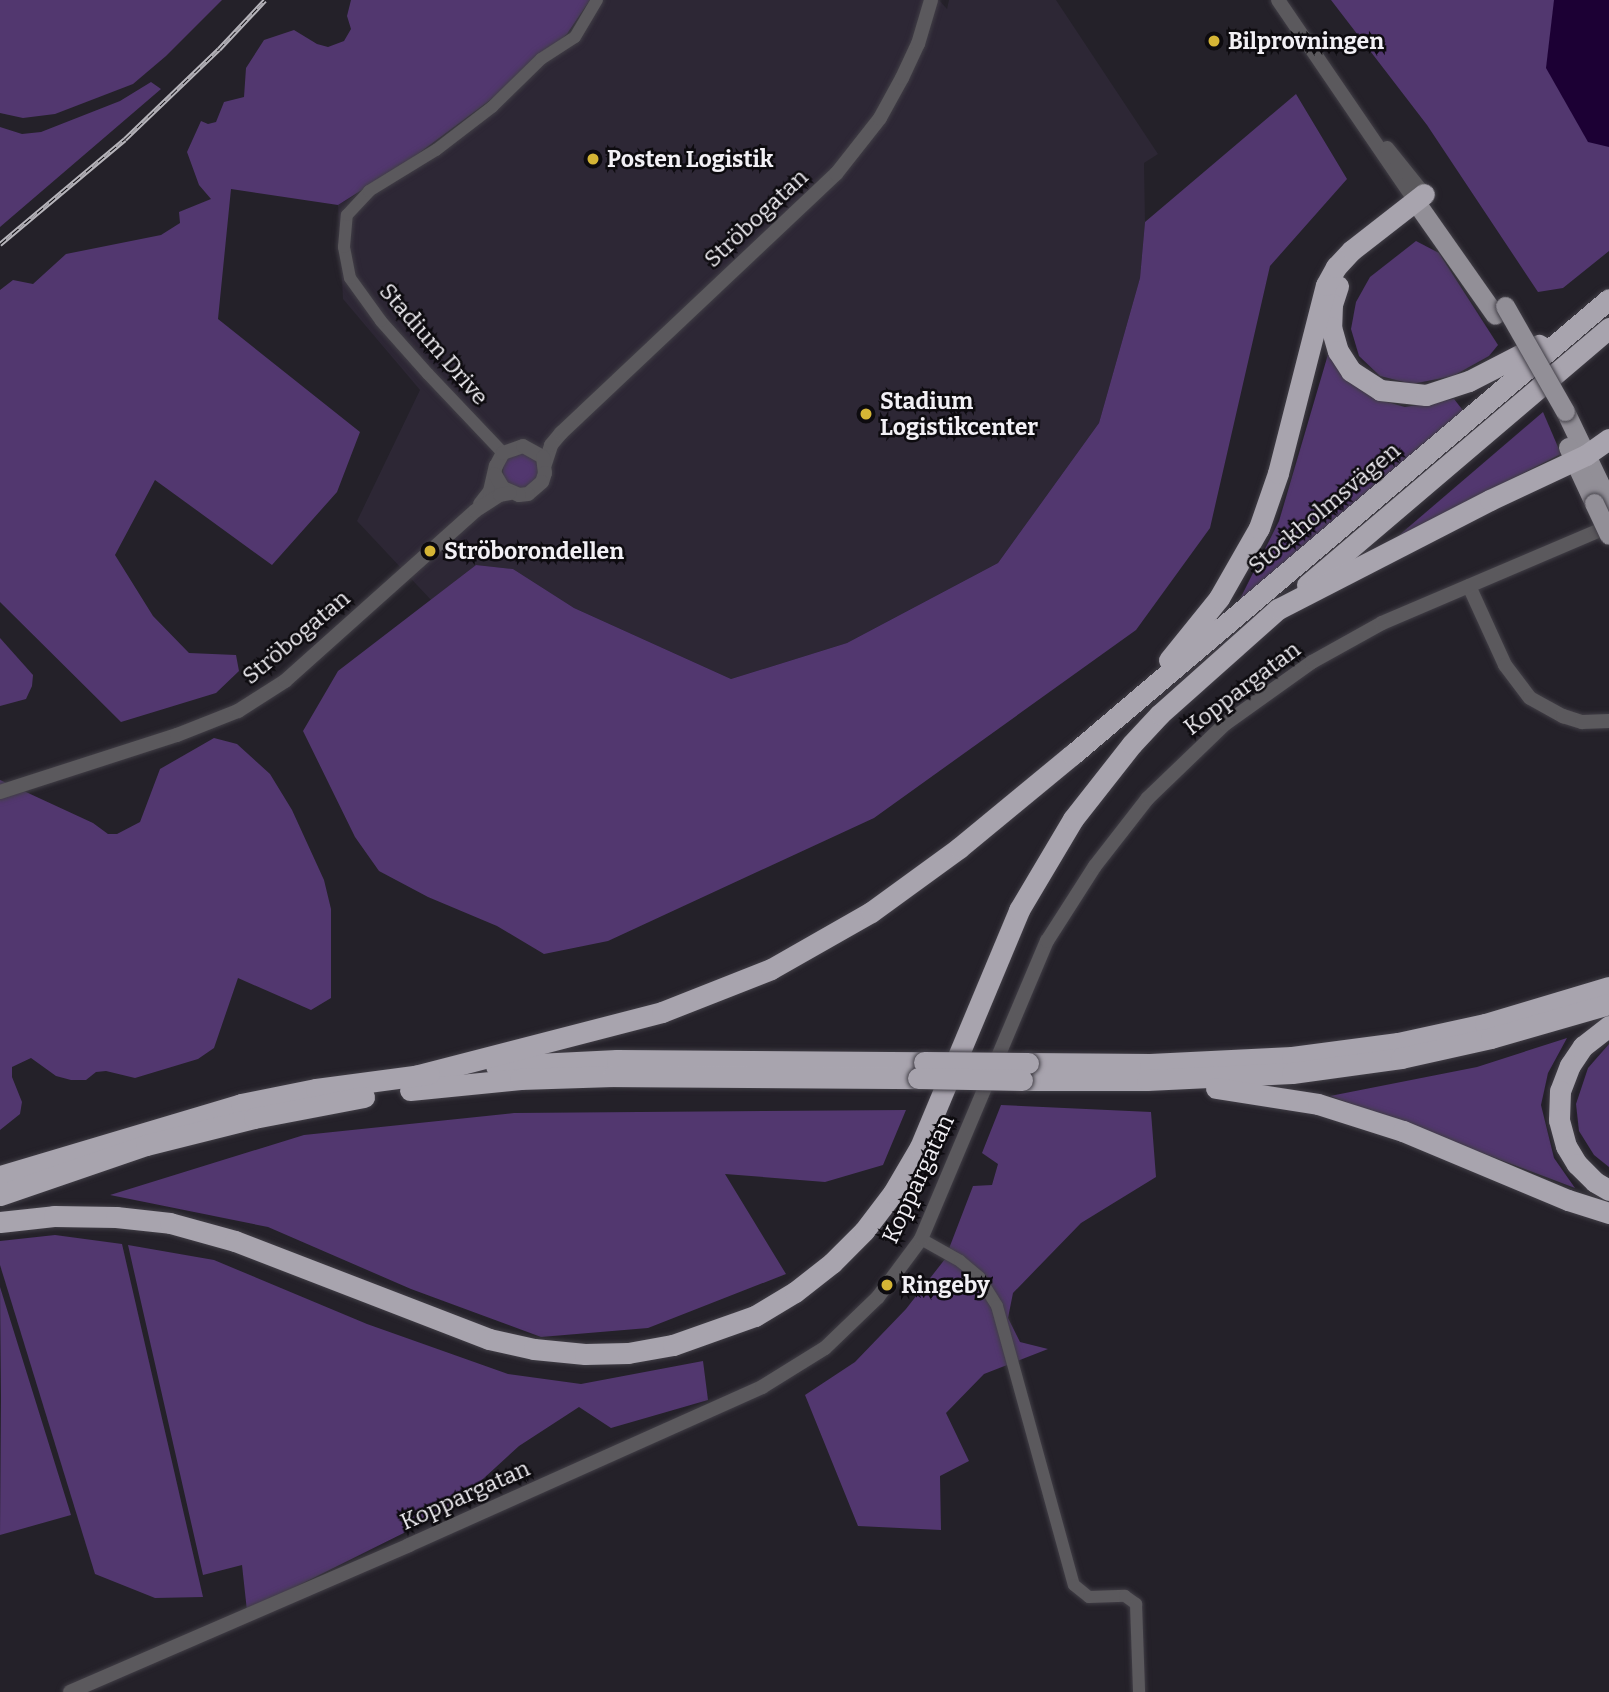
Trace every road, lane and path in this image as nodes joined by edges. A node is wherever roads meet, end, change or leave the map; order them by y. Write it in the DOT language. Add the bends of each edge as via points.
graph roads {
  1 [pos="597,0"];
  2 [pos="931,0"];
  3 [pos="1278,0"];
  4 [pos="1424,204"];
  5 [pos="1609,298"];
  6 [pos="1609,328"];
  7 [pos="561,433"];
  8 [pos="1609,439"];
  9 [pos="532,448"];
  10 [pos="503,453"];
  11 [pos="1580,458"];
  12 [pos="545,464"];
  13 [pos="495,474"];
  14 [pos="510,493"];
  15 [pos="1602,499"];
  16 [pos="475,511"];
  17 [pos="1609,526"];
  18 [pos="1609,535"];
  19 [pos="1469,586"];
  20 [pos="1278,609"];
  21 [pos="1128,707"];
  22 [pos="1609,721"];
  23 [pos="0,792"];
  24 [pos="1609,987"];
  25 [pos="1609,1004"];
  26 [pos="1609,1026"];
  27 [pos="921,1070"];
  28 [pos="1025,1071"];
  29 [pos="415,1076"];
  30 [pos="1147,1080"];
  31 [pos="0,1176"];
  32 [pos="1609,1190"];
  33 [pos="0,1195"];
  34 [pos="1609,1213"];
  35 [pos="0,1222"];
  36 [pos="921,1239"];
  37 [pos="70,1692"];
  38 [pos="1139,1692"];
  1 -- 10 [label="street, Stadium Drive" via="575,37 541,59 492,107 436,150 369,191 347,215 344,247 350,278 381,321"];
  2 -- 7 [label="street, Ströbogatan" via="902,78 880,118 836,174"];
  3 -- 4 [label="street"];
  4 -- 5 [label="highway" via="1352,265 1332,304 1331,327 1338,351 1351,371 1380,390 1426,395 1469,381 1531,351"];
  4 -- 11 [label="main road, bridge" via="1500,310"];
  4 -- 21 [label="highway" via="1352,250 1331,276 1259,528 1219,598"];
  5 -- 21 [label="highway, Stockholmsvägen"];
  6 -- 20 [label="highway, Stockholmsvägen"];
  7 -- 9 [label="street, Ströbogatan"];
  7 -- 12 [label="street, Ströbogatan"];
  8 -- 11 [label="highway"];
  9 -- 10 [label="street" via="514,447"];
  9 -- 12 [label="street"];
  10 -- 13 [label="street"];
  11 -- 15 [label="main road"];
  11 -- 20 [label="highway"];
  12 -- 14 [label="street" via="537,489 528,494"];
  13 -- 14 [label="street"];
  13 -- 16 [label="street, Ströbogatan" via="490,491"];
  14 -- 16 [label="street, Ströbogatan"];
  15 -- 18 [label="main road, bridge"];
  16 -- 23 [label="street, Ströbogatan" via="285,681 238,711"];
  17 -- 19 [label="street, Koppargatan"];
  19 -- 22 [label="street" via="1505,666 1530,698 1582,722"];
  19 -- 36 [label="street, Koppargatan" via="1382,623 1280,682 1192,754 1131,818 1047,941"];
  20 -- 35 [label="highway" via="1160,714 1088,798 1019,910 920,1147 893,1193 832,1263 755,1316 673,1345 628,1353 534,1349 489,1339 235,1241 170,1223 54,1216"];
  21 -- 29 [label="highway, Stockholmsvägen" via="915,882 860,919 771,968 662,1012"];
  24 -- 28 [label="highway" via="1473,1027 1398,1043 1292,1057"];
  25 -- 30 [label="highway" via="1401,1058 1292,1073"];
  26 -- 32 [label="highway" via="1583,1046 1570,1065 1560,1091 1559,1119 1566,1146 1577,1164"];
  27 -- 28 [label="highway, bridge"];
  27 -- 29 [label="highway" via="617,1060 520,1064"];
  27 -- 33 [label="highway" via="613,1076 421,1088 325,1103 181,1136"];
  28 -- 30 [label="highway"];
  29 -- 31 [label="highway" via="241,1104"];
  30 -- 34 [label="highway" via="1318,1104 1403,1131"];
  36 -- 37 [label="street, Koppargatan" via="849,1327 762,1387"];
  36 -- 38 [label="street" via="979,1277 997,1306 1074,1584 1089,1597 1125,1596 1136,1604"];
}
